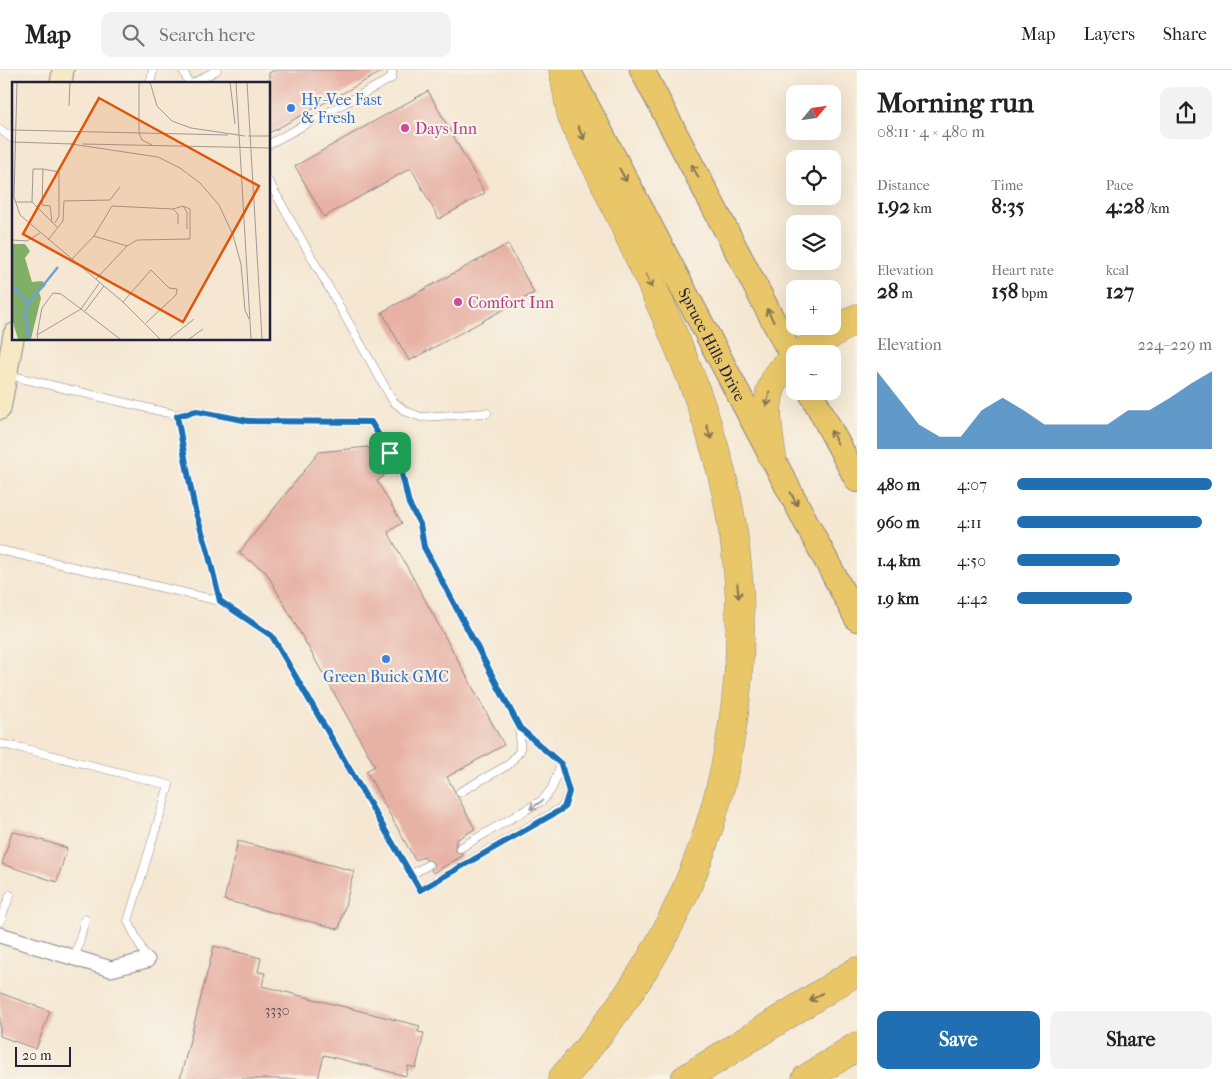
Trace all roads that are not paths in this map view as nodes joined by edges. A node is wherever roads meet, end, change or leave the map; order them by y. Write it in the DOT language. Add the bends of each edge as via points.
graph roads {
  1 [pos="182,70"];
  2 [pos="217,70"];
  3 [pos="392,70"];
  4 [pos="563,70"];
  5 [pos="568,70"];
  6 [pos="642,70"];
  7 [pos="189,82"];
  8 [pos="194,82"];
  9 [pos="0,129"];
  10 [pos="12,138"];
  11 [pos="270,143"];
  12 [pos="270,184"];
  13 [pos="857,318"];
  14 [pos="13,340"];
  15 [pos="789,345"];
  16 [pos="816,345"];
  17 [pos="786,367"];
  18 [pos="7,374"];
  19 [pos="815,400"];
  20 [pos="0,409"];
  21 [pos="486,413"];
  22 [pos="177,416"];
  23 [pos="772,456"];
  24 [pos="857,480"];
  25 [pos="0,550"];
  26 [pos="220,601"];
  27 [pos="857,618"];
  28 [pos="520,728"];
  29 [pos="0,744"];
  30 [pos="561,764"];
  31 [pos="460,792"];
  32 [pos="460,848"];
  33 [pos="428,865"];
  34 [pos="410,875"];
  35 [pos="10,896"];
  36 [pos="85,919"];
  37 [pos="0,921"];
  38 [pos="0,934"];
  39 [pos="75,958"];
  40 [pos="147,960"];
  41 [pos="857,971"];
  42 [pos="857,1046"];
  43 [pos="562,1079"];
  44 [pos="685,1079"];
  45 [pos="806,1079"];
  1 -- 7 [label="lane"];
  2 -- 8 [label="lane"];
  3 -- 11 [label="lane" via="392,78"];
  4 -- 43 [label="highway, one-way" via="572,115 668,323 701,406 718,460 730,513 739,652 730,744 706,833 692,871 664,936 636,982"];
  5 -- 23 [label="main road, Spruce Hills Drive, one-way"];
  15 -- 6 [label="main road, one-way"];
  9 -- 10 [label="lane"];
  12 -- 21 [label="lane" via="393,401 405,411 421,417"];
  13 -- 16 [label="highway"];
  14 -- 18 [label="main road"];
  17 -- 23 [label="highway, one-way" via="775,377 770,389 767,422"];
  18 -- 20 [label="main road"];
  18 -- 22 [label="lane"];
  24 -- 19 [label="main road, one-way"];
  22 -- 26 [label="lane" via="195,510"];
  22 -- 28 [label="lane" via="197,411 248,421 371,422 402,474 409,504 420,524 424,547"];
  23 -- 27 [label="main road, Spruce Hills Drive, one-way"];
  25 -- 26 [label="lane"];
  26 -- 34 [label="lane" via="272,636"];
  28 -- 30 [label="lane"];
  28 -- 31 [label="lane" via="520,751 508,764"];
  29 -- 40 [label="lane" via="169,784 128,921"];
  30 -- 32 [label="lane, one-way" via="552,788 542,800"];
  30 -- 34 [label="lane" via="569,792 564,808 420,890"];
  33 -- 34 [label="lane"];
  35 -- 37 [label="lane"];
  36 -- 39 [label="lane"];
  38 -- 39 [label="street"];
  39 -- 40 [label="street" via="111,969"];
  41 -- 44 [label="highway, one-way"];
  42 -- 45 [label="highway"];
}
